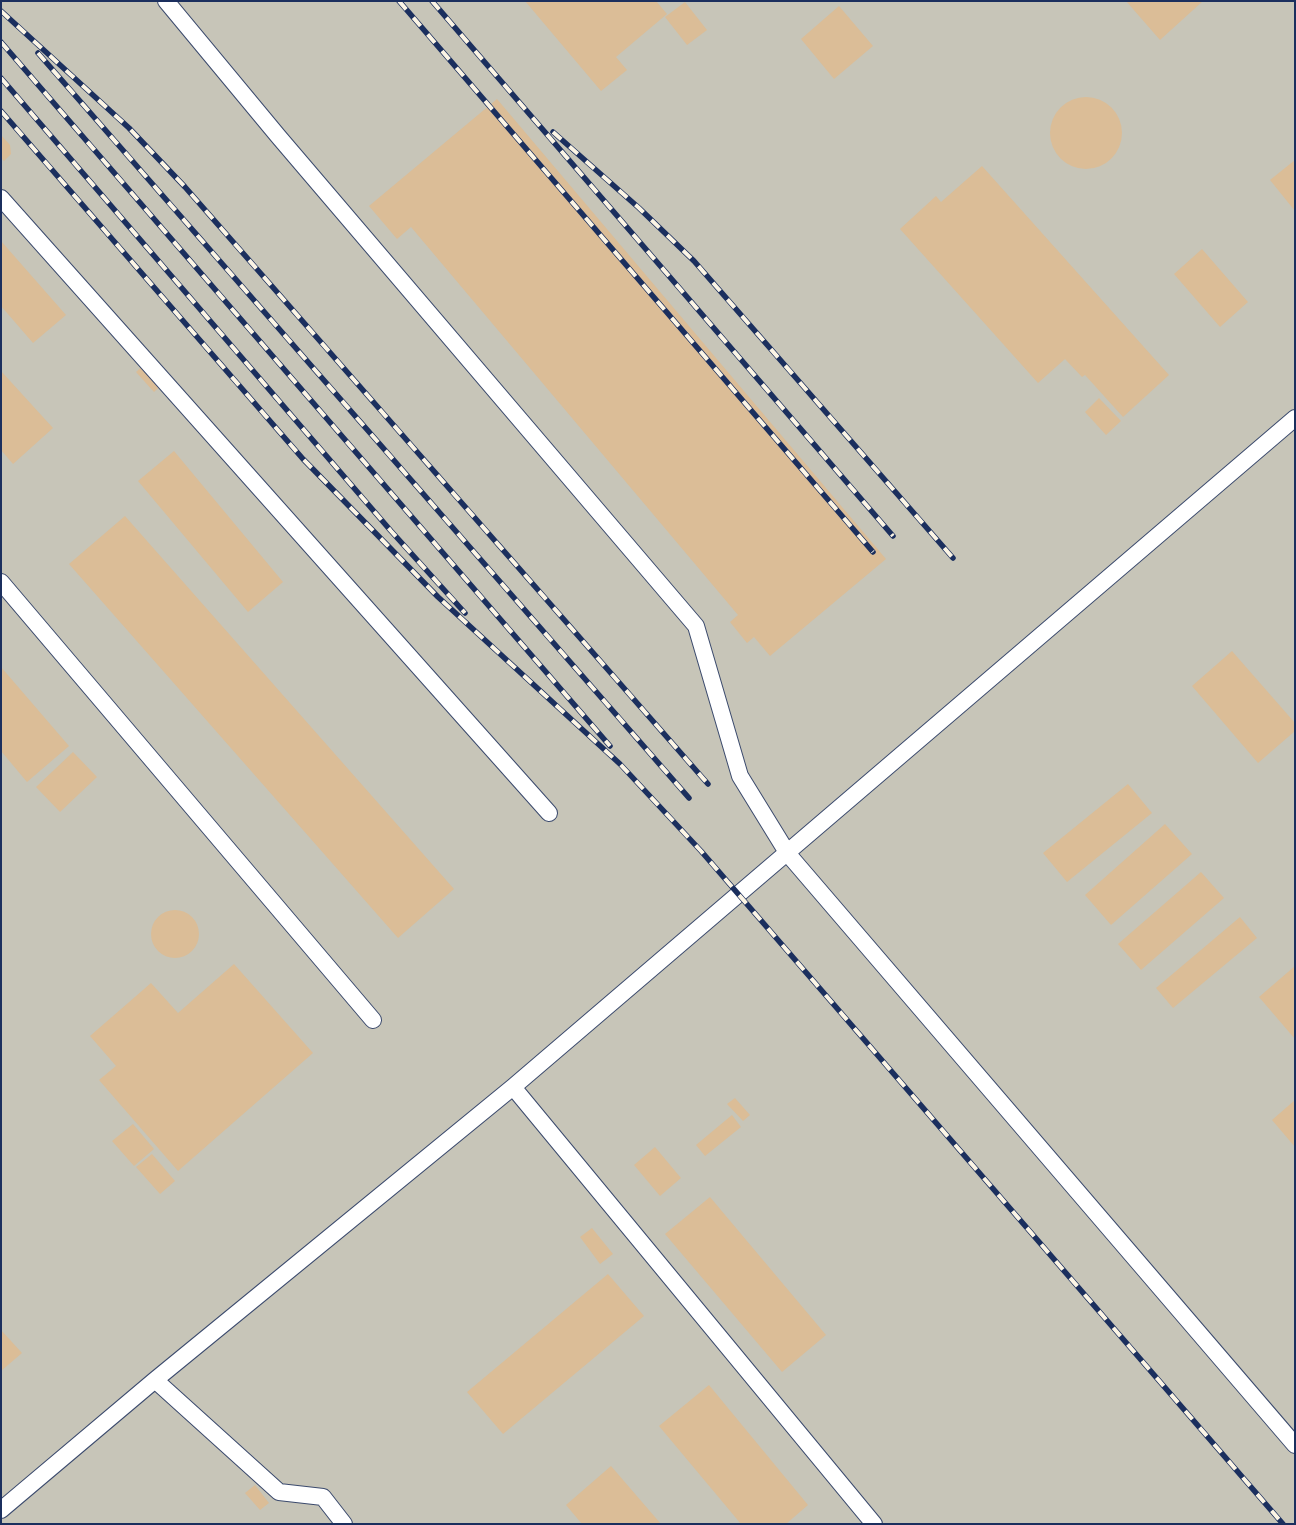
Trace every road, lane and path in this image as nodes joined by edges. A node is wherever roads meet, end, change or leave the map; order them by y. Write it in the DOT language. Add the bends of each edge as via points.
graph roads {
  1 [pos="166,1"];
  2 [pos="1,198"];
  3 [pos="1295,418"];
  4 [pos="1,582"];
  5 [pos="549,813"];
  6 [pos="788,854"];
  7 [pos="373,1020"];
  8 [pos="512,1087"];
  9 [pos="155,1380"];
  10 [pos="1295,1445"];
  11 [pos="1,1510"];
  12 [pos="344,1524"];
  13 [pos="874,1524"];
  1 -- 6 [label="lane" via="696,626 740,776"];
  2 -- 5 [label="lane"];
  3 -- 6 [label="lane"];
  4 -- 7 [label="lane"];
  6 -- 8 [label="lane"];
  6 -- 10 [label="lane"];
  8 -- 9 [label="lane"];
  8 -- 13 [label="lane"];
  9 -- 11 [label="lane"];
  9 -- 12 [label="lane" via="279,1492 323,1497"];
}
